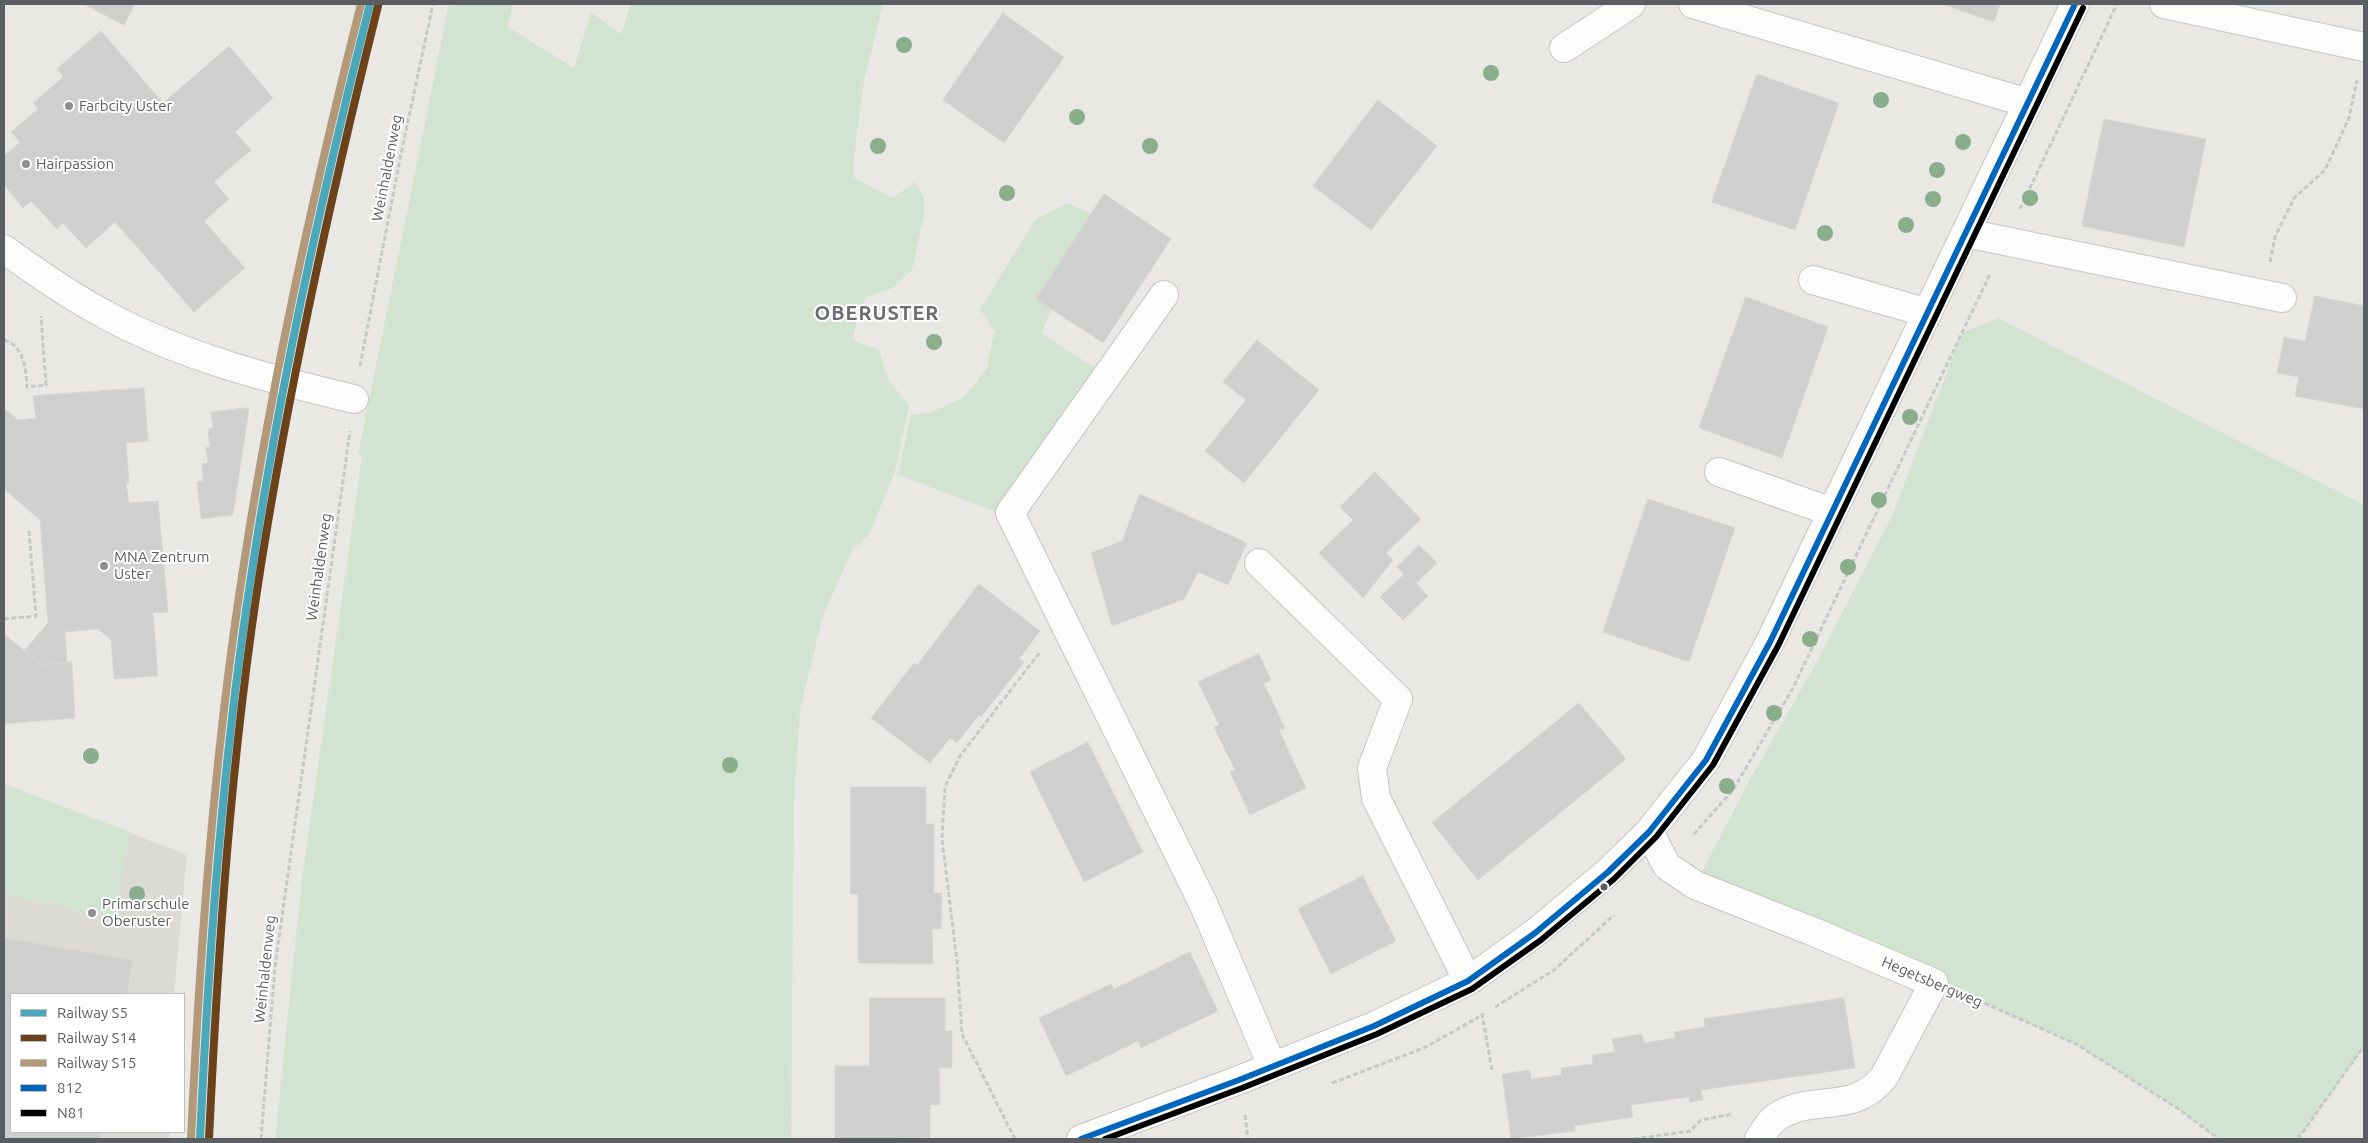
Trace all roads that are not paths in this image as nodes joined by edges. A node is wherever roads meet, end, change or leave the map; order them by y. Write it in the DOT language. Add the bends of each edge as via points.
graph roads {
  1 [pos="1631,4"];
  2 [pos="1693,4"];
  3 [pos="2075,4"];
  4 [pos="2164,4"];
  5 [pos="2364,47"];
  6 [pos="1564,48"];
  7 [pos="2028,103"];
  8 [pos="1966,234"];
  9 [pos="4,249"];
  10 [pos="1813,280"];
  11 [pos="1164,295"];
  12 [pos="2273,296"];
  13 [pos="1928,313"];
  14 [pos="354,399"];
  15 [pos="1719,472"];
  16 [pos="1832,512"];
  17 [pos="1258,563"];
  18 [pos="1650,832"];
  19 [pos="1472,978"];
  20 [pos="1272,1066"];
  21 [pos="1081,1139"];
  22 [pos="1759,1139"];
  1 -- 6 [label="street"];
  2 -- 7 [label="street"];
  3 -- 7 [label="street"];
  4 -- 5 [label="street"];
  7 -- 8 [label="street"];
  8 -- 12 [label="street"];
  8 -- 13 [label="street"];
  9 -- 14 [label="street" via="107,316 171,346 283,382"];
  10 -- 13 [label="street"];
  11 -- 20 [label="street" via="1010,513 1203,903"];
  13 -- 16 [label="street"];
  15 -- 16 [label="street"];
  16 -- 18 [label="street" via="1770,642 1706,760"];
  17 -- 19 [label="street" via="1398,699 1372,768 1376,798"];
  18 -- 19 [label="street" via="1535,933"];
  18 -- 22 [label="street, Hegetsbergweg" via="1666,866 1695,885 1934,983 1874,1089 1843,1102 1795,1108 1778,1116"];
  19 -- 20 [label="street" via="1374,1026"];
  20 -- 21 [label="street"];
}
